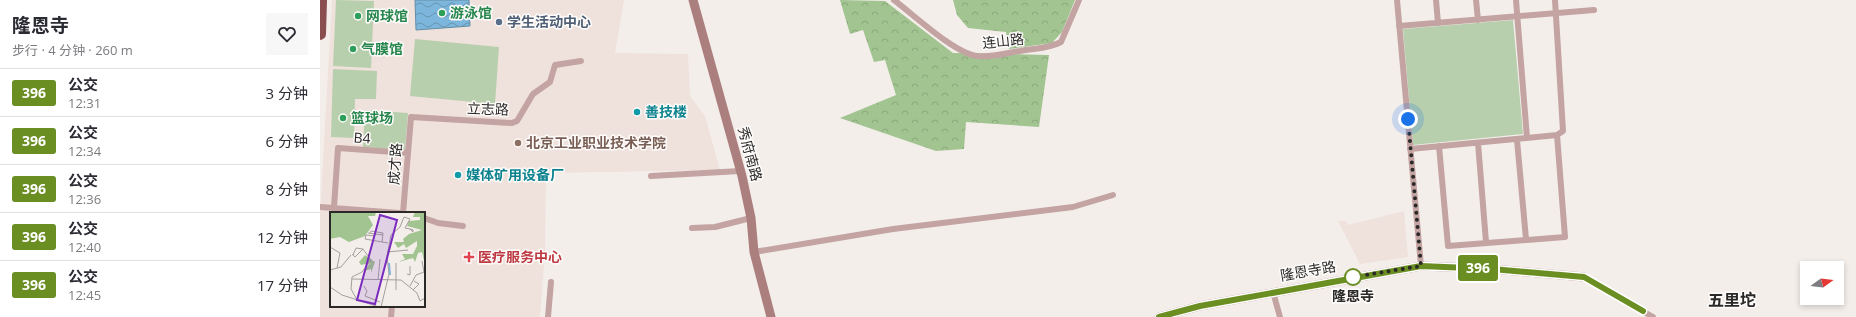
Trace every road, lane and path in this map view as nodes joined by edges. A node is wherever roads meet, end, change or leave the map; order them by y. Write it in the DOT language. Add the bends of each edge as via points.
graph roads {
  1 [pos="320,0"];
  2 [pos="693,0"];
  3 [pos="894,0"];
  4 [pos="1079,0"];
  5 [pos="1398,0"];
  6 [pos="1436,0"];
  7 [pos="1476,0"];
  8 [pos="1516,0"];
  9 [pos="1555,0"];
  10 [pos="1594,10"];
  11 [pos="1556,13"];
  12 [pos="1517,16"];
  13 [pos="1478,20"];
  14 [pos="1438,23"];
  15 [pos="1400,26"];
  16 [pos="320,34"];
  17 [pos="581,61"];
  18 [pos="411,117"];
  19 [pos="1557,136"];
  20 [pos="1527,138"];
  21 [pos="1517,140"];
  22 [pos="1478,143"];
  23 [pos="1440,146"];
  24 [pos="1410,149"];
  25 [pos="408,153"];
  26 [pos="740,171"];
  27 [pos="651,176"];
  28 [pos="1113,195"];
  29 [pos="320,207"];
  30 [pos="334,207"];
  31 [pos="388,212"];
  32 [pos="403,212"];
  33 [pos="425,218"];
  34 [pos="751,218"];
  35 [pos="464,226"];
  36 [pos="692,228"];
  37 [pos="1526,239"];
  38 [pos="1486,242"];
  39 [pos="754,252"];
  40 [pos="1421,266"];
  41 [pos="1584,277"];
  42 [pos="551,282"];
  43 [pos="1272,292"];
  44 [pos="392,307"];
  45 [pos="391,317"];
  46 [pos="548,317"];
  47 [pos="771,317"];
  48 [pos="1159,317"];
  49 [pos="1280,317"];
  50 [pos="1653,317"];
  1 -- 16 [label="highway"];
  2 -- 26 [label="street, 秀府南路"];
  3 -- 4 [label="street, 连山路" via="963,52 978,56 1044,48 1062,42"];
  5 -- 15 [label="street"];
  6 -- 14 [label="street"];
  7 -- 13 [label="street"];
  8 -- 12 [label="street"];
  9 -- 11 [label="street"];
  10 -- 11 [label="street"];
  11 -- 12 [label="street"];
  11 -- 19 [label="street" via="1563,119 1563,131"];
  12 -- 13 [label="street"];
  12 -- 20 [label="street"];
  13 -- 14 [label="street"];
  14 -- 15 [label="street"];
  15 -- 24 [label="street"];
  17 -- 18 [label="street, 立志路" via="555,66 550,82 532,94 517,121 512,123"];
  18 -- 25 [label="street, 成才路"];
  19 -- 20 [label="street"];
  19 -- 37 [label="street" via="1565,237"];
  20 -- 21 [label="street"];
  21 -- 22 [label="street"];
  21 -- 37 [label="street"];
  22 -- 23 [label="street"];
  22 -- 38 [label="street"];
  23 -- 24 [label="street"];
  23 -- 38 [label="street" via="1448,246"];
  24 -- 40 [label="street"];
  25 -- 30 [label="street, B4" via="338,148"];
  25 -- 32 [label="street, 成才路"];
  26 -- 27 [label="street"];
  26 -- 34 [label="street, 秀府南路"];
  28 -- 39 [label="street" via="1073,207 893,229"];
  29 -- 30 [label="street"];
  30 -- 31 [label="street"];
  33 -- 35 [label="street" via="438,223"];
  34 -- 36 [label="street" via="715,227"];
  34 -- 39 [label="street, 秀府南路"];
  37 -- 38 [label="street"];
  39 -- 47 [label="street, 秀府南路"];
  40 -- 41 [label="street, 隆恩寺路"];
  40 -- 43 [label="street, 隆恩寺路"];
  41 -- 50 [label="street"];
  42 -- 46 [label="street"];
  43 -- 48 [label="street, 隆恩寺路"];
  43 -- 49 [label="street"];
  44 -- 45 [label="street"];
}
